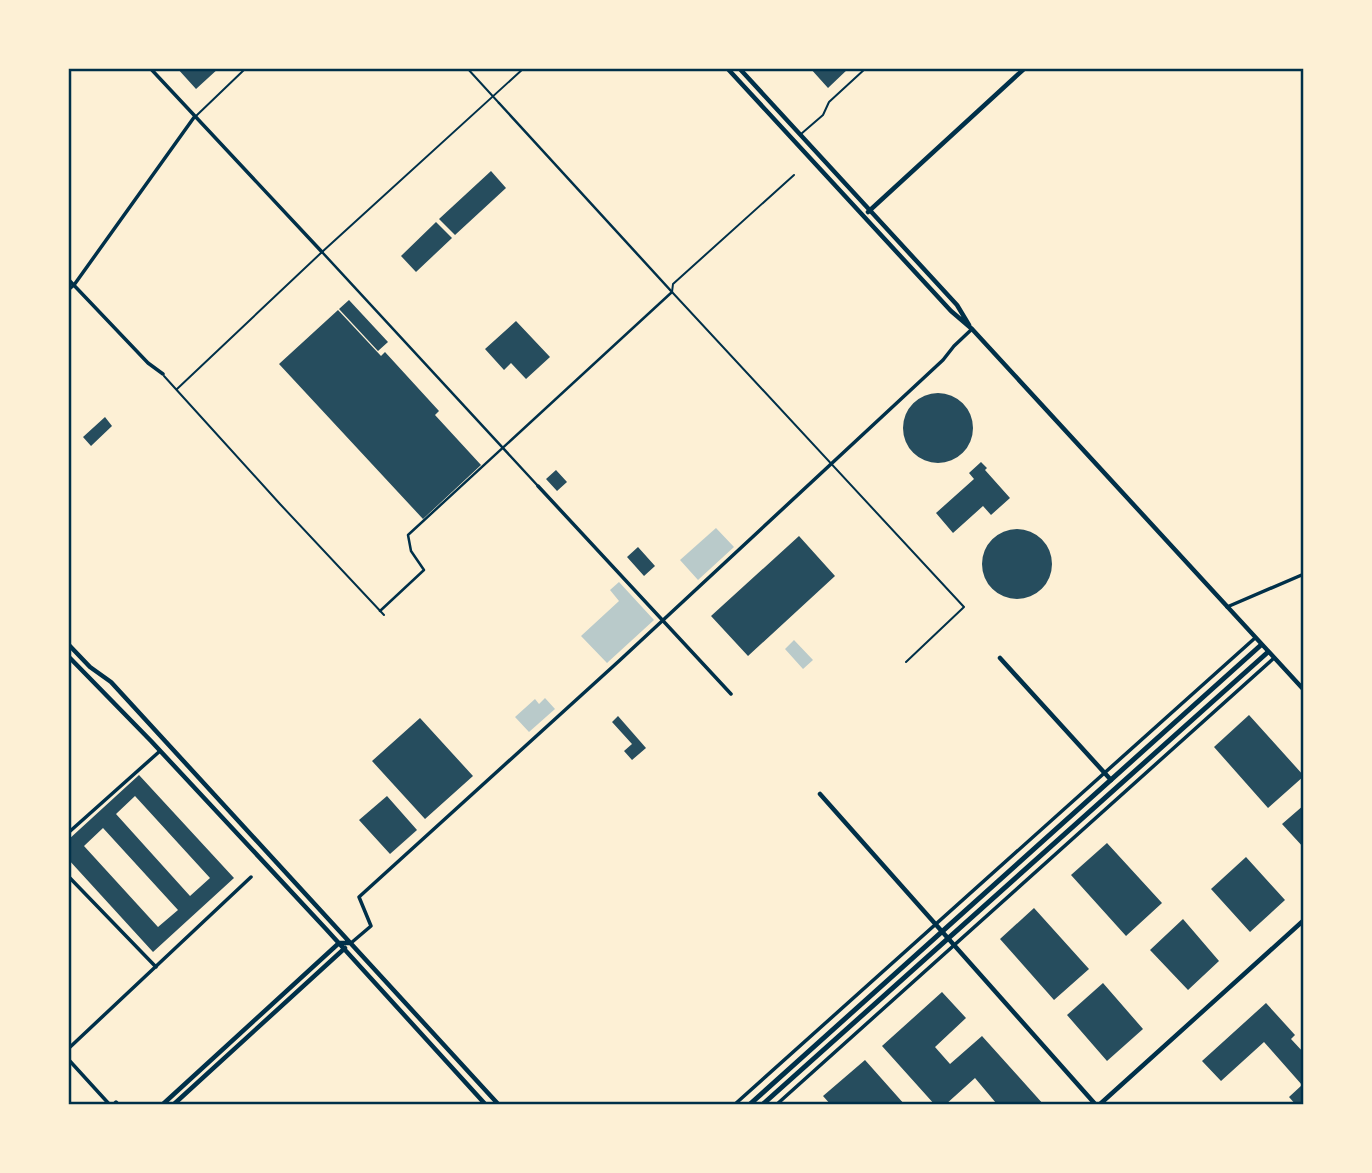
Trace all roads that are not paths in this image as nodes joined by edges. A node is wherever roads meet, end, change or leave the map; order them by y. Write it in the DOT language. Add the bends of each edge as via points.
graph roads {
  1 [pos="150,68"];
  2 [pos="246,68"];
  3 [pos="467,68"];
  4 [pos="524,68"];
  5 [pos="727,68"];
  6 [pos="738,68"];
  7 [pos="866,68"];
  8 [pos="1025,68"];
  9 [pos="493,97"];
  10 [pos="499,103"];
  11 [pos="195,116"];
  12 [pos="800,135"];
  13 [pos="794,175"];
  14 [pos="870,211"];
  15 [pos="863,216"];
  16 [pos="322,252"];
  17 [pos="68,279"];
  18 [pos="74,285"];
  19 [pos="68,290"];
  20 [pos="672,292"];
  21 [pos="972,329"];
  22 [pos="163,374"];
  23 [pos="177,389"];
  24 [pos="503,448"];
  25 [pos="831,464"];
  26 [pos="538,486"];
  27 [pos="1304,574"];
  28 [pos="1227,607"];
  29 [pos="380,611"];
  30 [pos="384,615"];
  31 [pos="663,620"];
  32 [pos="1255,638"];
  33 [pos="68,644"];
  34 [pos="1261,645"];
  35 [pos="1268,652"];
  36 [pos="68,656"];
  37 [pos="1000,658"];
  38 [pos="1274,658"];
  39 [pos="906,662"];
  40 [pos="1304,690"];
  41 [pos="731,694"];
  42 [pos="160,751"];
  43 [pos="1104,773"];
  44 [pos="1111,780"];
  45 [pos="820,794"];
  46 [pos="68,833"];
  47 [pos="68,876"];
  48 [pos="251,877"];
  49 [pos="1304,920"];
  50 [pos="936,924"];
  51 [pos="942,932"];
  52 [pos="948,938"];
  53 [pos="339,943"];
  54 [pos="351,943"];
  55 [pos="954,945"];
  56 [pos="344,949"];
  57 [pos="156,967"];
  58 [pos="68,1049"];
  59 [pos="68,1059"];
  60 [pos="112,1105"];
  61 [pos="119,1105"];
  62 [pos="162,1105"];
  63 [pos="173,1105"];
  64 [pos="486,1105"];
  65 [pos="499,1105"];
  66 [pos="734,1105"];
  67 [pos="749,1105"];
  68 [pos="762,1105"];
  69 [pos="776,1105"];
  70 [pos="1098,1105"];
  1 -- 11 [label="street"];
  2 -- 11 [label="lane"];
  3 -- 9 [label="lane"];
  4 -- 9 [label="lane"];
  5 -- 15 [label="street"];
  6 -- 12 [label="street"];
  7 -- 12 [label="lane"];
  8 -- 14 [label="street"];
  9 -- 10 [label="lane"];
  9 -- 16 [label="lane"];
  10 -- 20 [label="street"];
  11 -- 16 [label="street"];
  11 -- 18 [label="street"];
  12 -- 14 [label="street"];
  13 -- 20 [label="lane" via="674,284"];
  14 -- 15 [label="street"];
  14 -- 21 [label="street" via="957,305"];
  15 -- 21 [label="street"];
  16 -- 23 [label="lane"];
  16 -- 24 [label="street"];
  17 -- 18 [label="street"];
  18 -- 19 [label="street"];
  18 -- 22 [label="street"];
  20 -- 24 [label="street"];
  20 -- 25 [label="lane"];
  21 -- 25 [label="street"];
  21 -- 28 [label="street"];
  22 -- 23 [label="lane"];
  23 -- 29 [label="lane"];
  24 -- 26 [label="street"];
  24 -- 29 [label="street" via="408,535 411,551 424,570"];
  25 -- 31 [label="street"];
  25 -- 39 [label="lane" via="964,607"];
  26 -- 31 [label="street"];
  27 -- 28 [label="street"];
  28 -- 32 [label="street"];
  29 -- 30 [label="lane"];
  31 -- 41 [label="street"];
  31 -- 54 [label="street" via="359,897 371,926"];
  32 -- 34 [label="street"];
  32 -- 43 [label="street"];
  33 -- 54 [label="street" via="111,682"];
  34 -- 35 [label="street"];
  34 -- 44 [label="main road"];
  35 -- 38 [label="street"];
  35 -- 52 [label="main road"];
  36 -- 42 [label="street"];
  37 -- 43 [label="street"];
  38 -- 40 [label="street"];
  38 -- 55 [label="street"];
  42 -- 46 [label="street"];
  42 -- 53 [label="street"];
  43 -- 44 [label="street"];
  43 -- 50 [label="street"];
  44 -- 51 [label="main road"];
  45 -- 50 [label="street"];
  47 -- 57 [label="street"];
  48 -- 57 [label="street"];
  49 -- 70 [label="street"];
  50 -- 51 [label="street"];
  50 -- 66 [label="street"];
  51 -- 52 [label="street"];
  51 -- 67 [label="main road"];
  52 -- 55 [label="street"];
  52 -- 68 [label="main road"];
  53 -- 54 [label="street"];
  53 -- 56 [label="street"];
  53 -- 62 [label="street"];
  54 -- 56 [label="street"];
  54 -- 65 [label="street"];
  55 -- 69 [label="street"];
  55 -- 70 [label="street"];
  56 -- 63 [label="street"];
  56 -- 64 [label="street"];
  57 -- 58 [label="street"];
  59 -- 60 [label="street"];
  60 -- 61 [label="street"];
}
